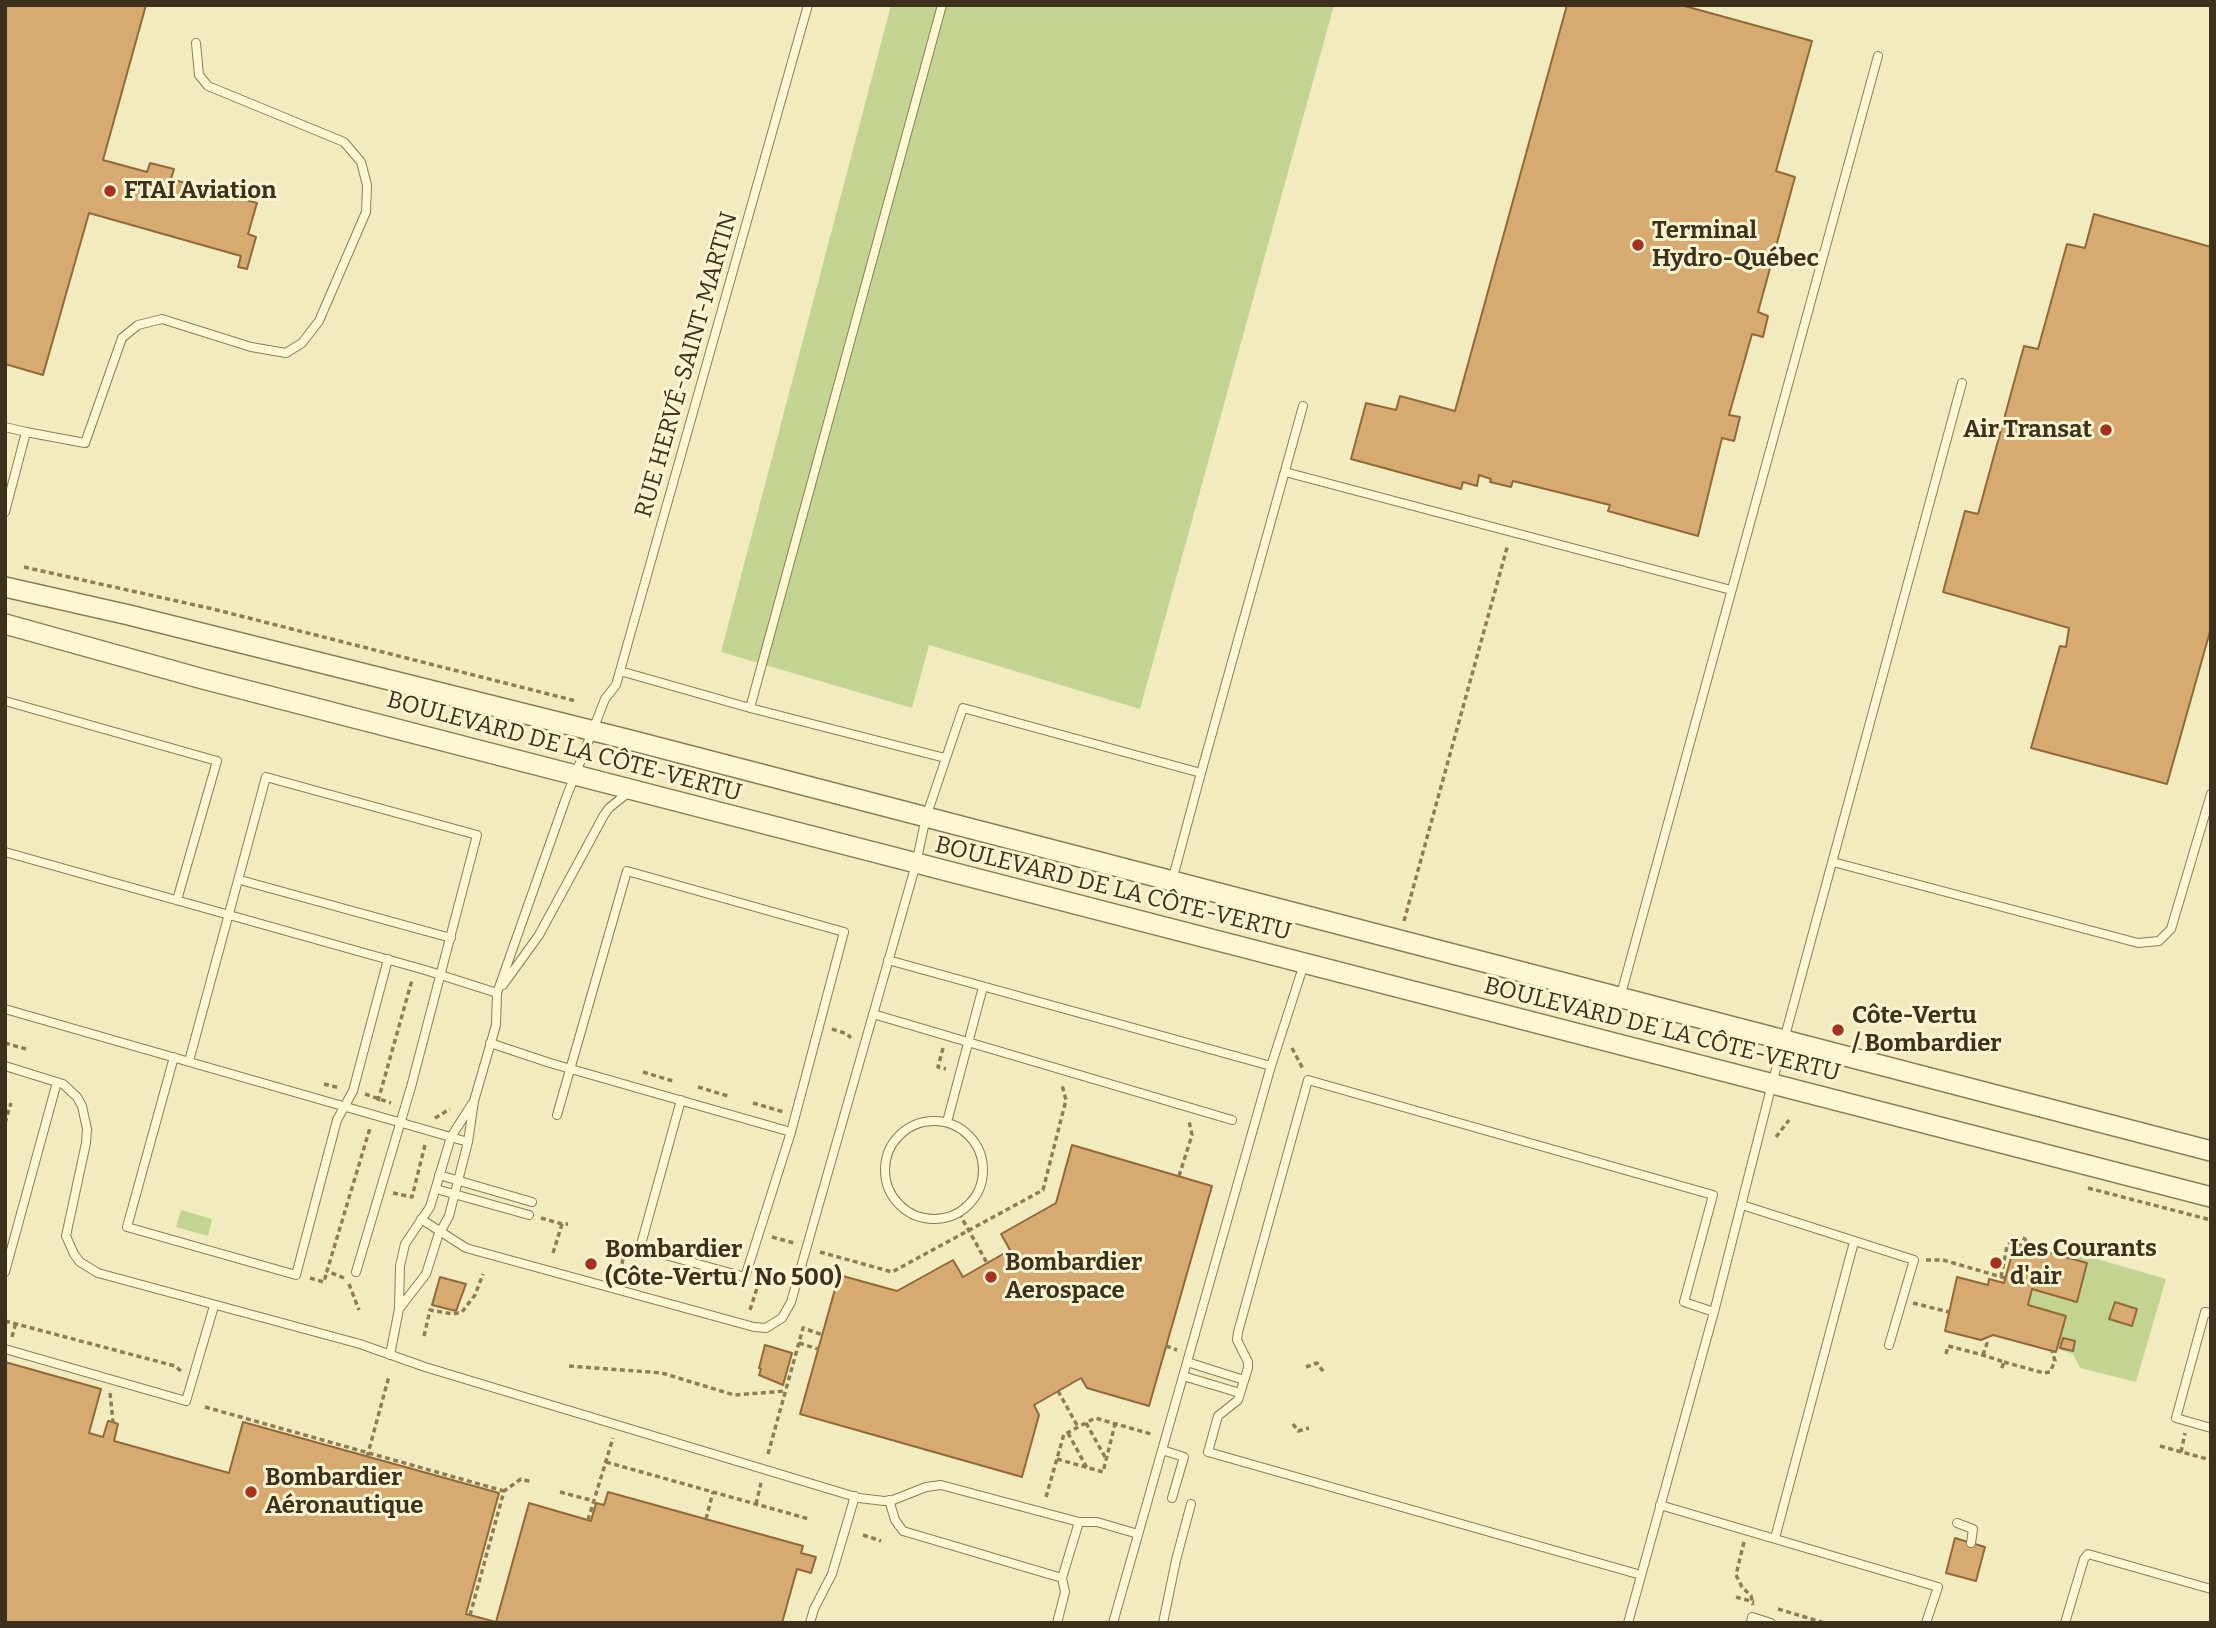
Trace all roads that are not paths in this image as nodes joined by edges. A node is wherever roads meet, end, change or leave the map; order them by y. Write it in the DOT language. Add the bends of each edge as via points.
graph roads {
  1 [pos="808,5"];
  2 [pos="942,5"];
  3 [pos="196,43"];
  4 [pos="1878,56"];
  5 [pos="1962,383"];
  6 [pos="1303,406"];
  7 [pos="5,427"];
  8 [pos="26,432"];
  9 [pos="1285,472"];
  10 [pos="5,512"];
  11 [pos="5,587"];
  12 [pos="1731,590"];
  13 [pos="5,624"];
  14 [pos="621,671"];
  15 [pos="5,701"];
  16 [pos="750,708"];
  17 [pos="594,732"];
  18 [pos="945,758"];
  19 [pos="1201,773"];
  20 [pos="576,776"];
  21 [pos="632,791"];
  22 [pos="2211,794"];
  23 [pos="926,817"];
  24 [pos="5,852"];
  25 [pos="1833,862"];
  26 [pos="916,864"];
  27 [pos="240,880"];
  28 [pos="1172,881"];
  29 [pos="177,900"];
  30 [pos="230,915"];
  31 [pos="451,938"];
  32 [pos="388,959"];
  33 [pos="888,960"];
  34 [pos="1304,964"];
  35 [pos="442,975"];
  36 [pos="983,988"];
  37 [pos="497,993"];
  38 [pos="1620,998"];
  39 [pos="5,1009"];
  40 [pos="873,1014"];
  41 [pos="1785,1040"];
  42 [pos="490,1043"];
  43 [pos="969,1043"];
  44 [pos="174,1057"];
  45 [pos="189,1061"];
  46 [pos="1271,1066"];
  47 [pos="570,1069"];
  48 [pos="6,1070"];
  49 [pos="57,1082"];
  50 [pos="1772,1084"];
  51 [pos="681,1100"];
  52 [pos="474,1101"];
  53 [pos="345,1105"];
  54 [pos="556,1115"];
  55 [pos="1232,1120"];
  56 [pos="400,1122"];
  57 [pos="947,1122"];
  58 [pos="791,1132"];
  59 [pos="451,1137"];
  60 [pos="468,1142"];
  61 [pos="2211,1151"];
  62 [pos="439,1175"];
  63 [pos="458,1181"];
  64 [pos="436,1189"];
  65 [pos="454,1194"];
  66 [pos="2211,1197"];
  67 [pos="532,1202"];
  68 [pos="1742,1205"];
  69 [pos="529,1215"];
  70 [pos="421,1219"];
  71 [pos="440,1231"];
  72 [pos="1854,1242"];
  73 [pos="5,1272"];
  74 [pos="356,1272"];
  75 [pos="214,1306"];
  76 [pos="399,1309"];
  77 [pos="1714,1312"];
  78 [pos="2211,1313"];
  79 [pos="1889,1345"];
  80 [pos="5,1349"];
  81 [pos="390,1355"];
  82 [pos="1186,1362"];
  83 [pos="1183,1376"];
  84 [pos="1244,1380"];
  85 [pos="1240,1394"];
  86 [pos="2211,1428"];
  87 [pos="1162,1450"];
  88 [pos="855,1496"];
  89 [pos="1172,1498"];
  90 [pos="889,1500"];
  91 [pos="1191,1504"];
  92 [pos="1660,1505"];
  93 [pos="1079,1522"];
  94 [pos="1956,1523"];
  95 [pos="1138,1534"];
  96 [pos="1775,1538"];
  97 [pos="1971,1543"];
  98 [pos="1641,1575"];
  99 [pos="1062,1578"];
  100 [pos="2211,1589"];
  101 [pos="810,1623"];
  102 [pos="1057,1623"];
  103 [pos="1113,1623"];
  104 [pos="1163,1623"];
  105 [pos="1628,1623"];
  106 [pos="1751,1623"];
  107 [pos="1771,1623"];
  108 [pos="1926,1623"];
  109 [pos="2065,1623"];
  1 -- 14 [label="lane, RUE HERVÉ-SAINT-MARTIN"];
  2 -- 16 [label="lane"];
  3 -- 8 [label="lane" via="199,75 208,86 344,142 361,162 367,185 366,212 319,321 302,344 286,353 251,348 162,319 138,325 122,338 85,443"];
  4 -- 12 [label="lane"];
  5 -- 25 [label="lane"];
  6 -- 9 [label="lane"];
  7 -- 8 [label="lane"];
  8 -- 10 [label="lane"];
  9 -- 12 [label="lane"];
  9 -- 19 [label="lane"];
  11 -- 17 [label="street, BOULEVARD DE LA CÔTE-VERTU"];
  12 -- 38 [label="lane"];
  13 -- 20 [label="street, BOULEVARD DE LA CÔTE-VERTU"];
  14 -- 16 [label="lane"];
  14 -- 17 [label="lane, RUE HERVÉ-SAINT-MARTIN"];
  15 -- 29 [label="lane" via="216,761"];
  16 -- 18 [label="lane"];
  17 -- 20 [label="lane, RUE HERVÉ-SAINT-MARTIN"];
  17 -- 23 [label="street, BOULEVARD DE LA CÔTE-VERTU"];
  18 -- 19 [label="lane" via="963,708"];
  18 -- 23 [label="lane"];
  19 -- 28 [label="lane"];
  20 -- 21 [label="street, BOULEVARD DE LA CÔTE-VERTU"];
  20 -- 37 [label="lane, RUE HERVÉ-SAINT-MARTIN"];
  21 -- 26 [label="street, BOULEVARD DE LA CÔTE-VERTU"];
  21 -- 37 [label="lane" via="604,815 539,935"];
  22 -- 25 [label="lane" via="2171,929 2159,941 2138,943"];
  23 -- 26 [label="lane"];
  23 -- 28 [label="street, BOULEVARD DE LA CÔTE-VERTU"];
  24 -- 29 [label="lane"];
  25 -- 41 [label="lane"];
  26 -- 33 [label="lane"];
  26 -- 34 [label="street, BOULEVARD DE LA CÔTE-VERTU"];
  27 -- 30 [label="lane"];
  27 -- 31 [label="lane"];
  27 -- 31 [label="lane" via="266,777 427,821 477,835"];
  28 -- 38 [label="street, BOULEVARD DE LA CÔTE-VERTU"];
  29 -- 30 [label="lane"];
  30 -- 32 [label="lane"];
  30 -- 45 [label="lane"];
  31 -- 35 [label="lane"];
  32 -- 35 [label="lane"];
  32 -- 53 [label="lane" via="355,1085"];
  33 -- 36 [label="lane"];
  33 -- 40 [label="lane"];
  34 -- 46 [label="lane"];
  34 -- 50 [label="street, BOULEVARD DE LA CÔTE-VERTU"];
  35 -- 37 [label="lane"];
  35 -- 56 [label="lane"];
  36 -- 43 [label="lane"];
  36 -- 46 [label="lane"];
  37 -- 42 [label="lane, RUE HERVÉ-SAINT-MARTIN"];
  38 -- 41 [label="street, BOULEVARD DE LA CÔTE-VERTU"];
  39 -- 44 [label="lane"];
  40 -- 43 [label="lane"];
  40 -- 71 [label="lane" via="791,1303 775,1324 754,1327 466,1248"];
  41 -- 50 [label="lane"];
  41 -- 61 [label="street, BOULEVARD DE LA CÔTE-VERTU"];
  42 -- 47 [label="lane"];
  42 -- 52 [label="lane, RUE HERVÉ-SAINT-MARTIN"];
  43 -- 55 [label="lane"];
  43 -- 57 [label="lane"];
  44 -- 45 [label="lane"];
  44 -- 53 [label="lane" via="127,1227 296,1275"];
  45 -- 53 [label="lane"];
  46 -- 82 [label="lane"];
  47 -- 51 [label="lane"];
  47 -- 54 [label="lane"];
  47 -- 58 [label="lane" via="627,871 844,932"];
  48 -- 49 [label="lane"];
  49 -- 73 [label="lane"];
  49 -- 75 [label="lane" via="77,1097 86,1129 66,1228 74,1254 97,1273"];
  50 -- 66 [label="street, BOULEVARD DE LA CÔTE-VERTU"];
  50 -- 68 [label="lane"];
  51 -- 58 [label="lane"];
  51 -- 58 [label="lane" via="640,1248 745,1278"];
  52 -- 59 [label="lane"];
  52 -- 60 [label="lane"];
  53 -- 56 [label="lane"];
  56 -- 59 [label="lane"];
  56 -- 74 [label="lane"];
  57 -- 57 [label="lane" via="974,1140 984,1171 972,1201 959,1213 928,1219 900,1205 890,1192 885,1177 888,1153 901,1133 915,1124"];
  59 -- 60 [label="lane"];
  59 -- 62 [label="lane"];
  60 -- 63 [label="lane"];
  62 -- 63 [label="lane"];
  62 -- 64 [label="lane"];
  63 -- 65 [label="lane"];
  63 -- 67 [label="lane"];
  64 -- 65 [label="lane"];
  64 -- 70 [label="lane"];
  65 -- 69 [label="lane"];
  65 -- 71 [label="lane"];
  68 -- 72 [label="lane"];
  68 -- 77 [label="lane"];
  70 -- 71 [label="lane"];
  70 -- 76 [label="lane" via="408,1236 402,1256"];
  71 -- 76 [label="lane" via="426,1274"];
  72 -- 79 [label="lane" via="1914,1260"];
  72 -- 96 [label="lane"];
  75 -- 80 [label="lane" via="186,1402"];
  75 -- 81 [label="lane"];
  76 -- 81 [label="lane"];
  77 -- 84 [label="lane" via="1684,1302 1713,1195 1308,1080 1238,1332 1248,1362"];
  77 -- 92 [label="lane"];
  78 -- 86 [label="lane" via="2205,1312 2176,1418"];
  81 -- 88 [label="lane"];
  82 -- 83 [label="lane"];
  82 -- 84 [label="lane"];
  83 -- 85 [label="lane"];
  83 -- 87 [label="lane"];
  84 -- 85 [label="lane"];
  85 -- 98 [label="lane" via="1218,1416 1208,1452"];
  87 -- 89 [label="lane" via="1184,1457"];
  87 -- 95 [label="lane"];
  88 -- 90 [label="lane"];
  88 -- 101 [label="lane" via="832,1574"];
  90 -- 93 [label="lane" via="941,1485"];
  90 -- 99 [label="lane" via="903,1531"];
  91 -- 104 [label="lane"];
  92 -- 96 [label="lane"];
  92 -- 98 [label="lane"];
  93 -- 95 [label="lane" via="1097,1522"];
  93 -- 99 [label="lane"];
  94 -- 97 [label="lane" via="1973,1530"];
  95 -- 103 [label="lane"];
  96 -- 108 [label="lane" via="1938,1587"];
  98 -- 105 [label="lane"];
  99 -- 102 [label="lane" via="1065,1592"];
  100 -- 109 [label="lane" via="2088,1554"];
  106 -- 107 [label="lane" via="1752,1617"];
}
